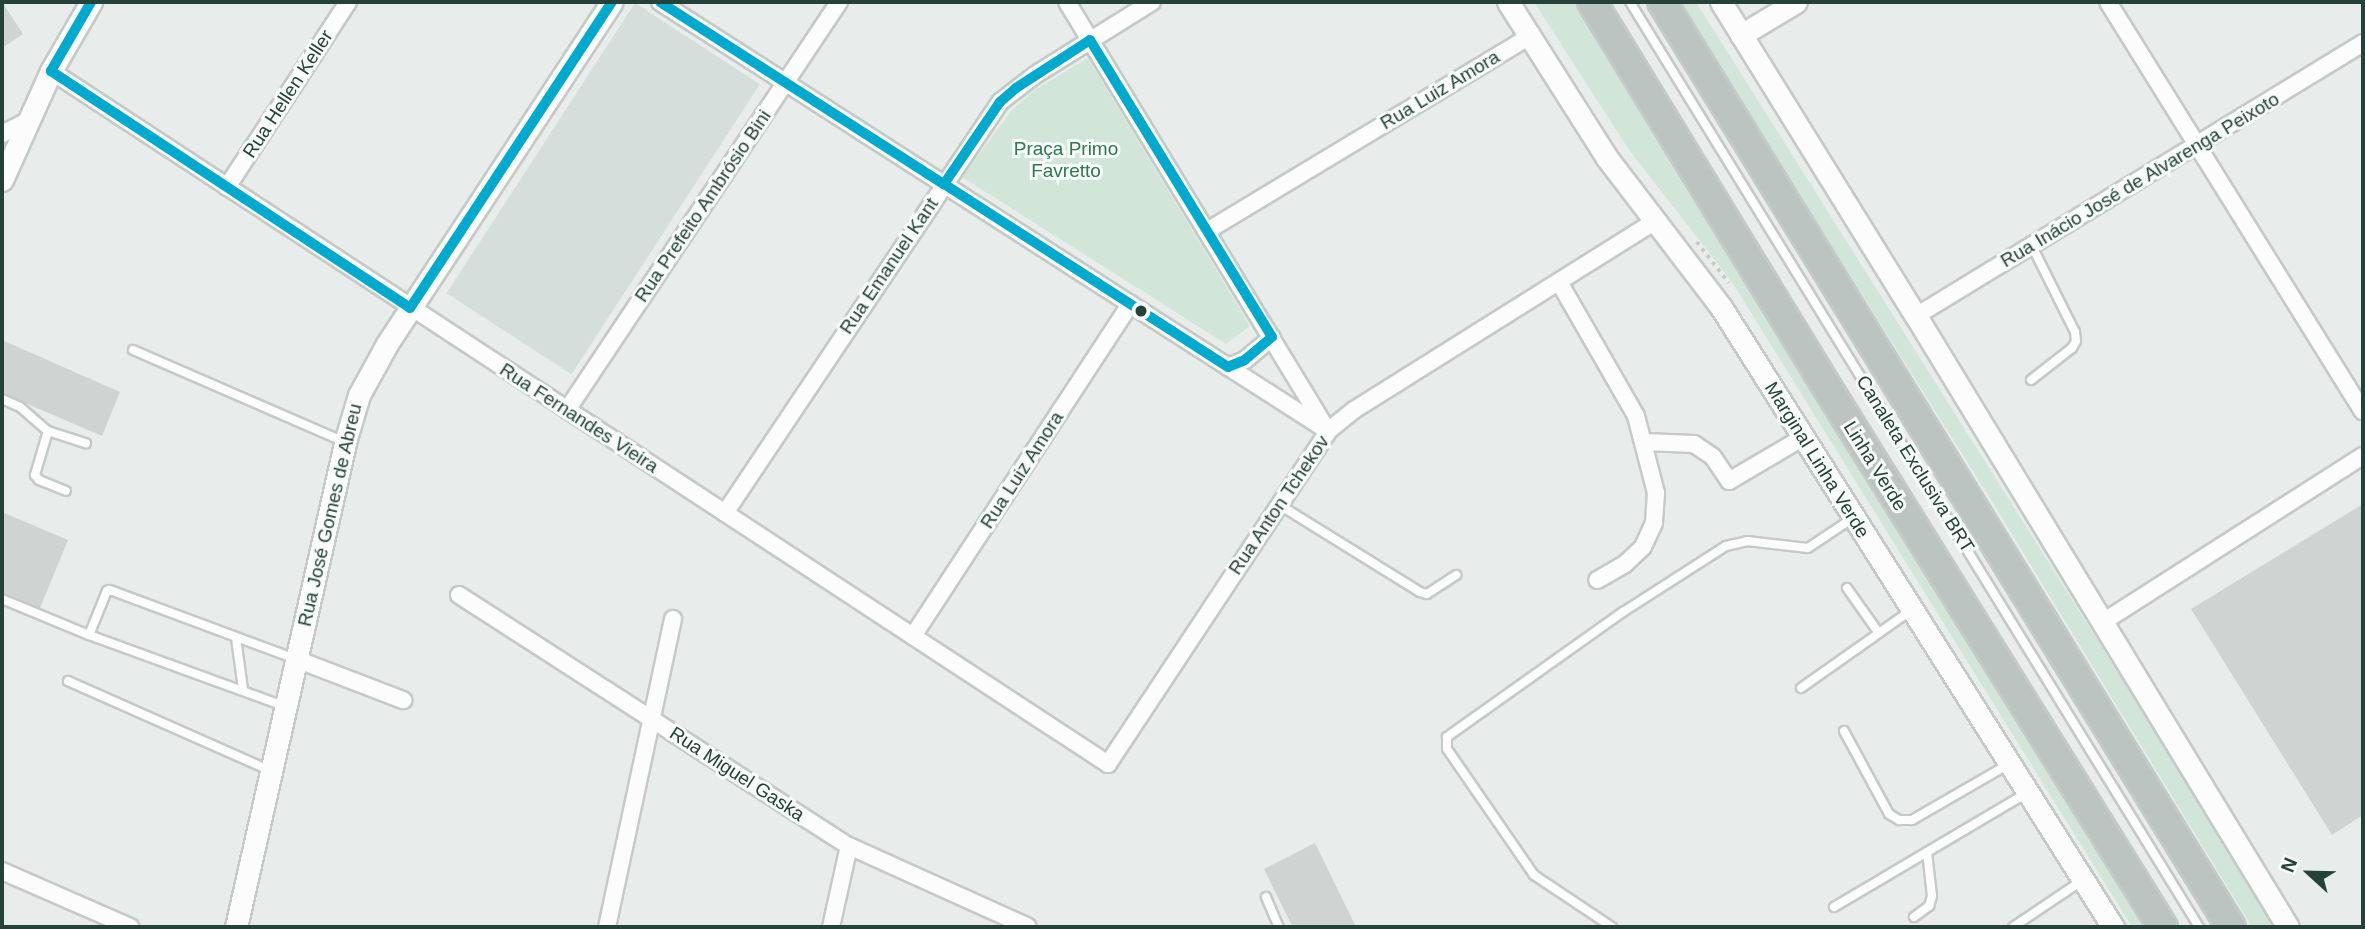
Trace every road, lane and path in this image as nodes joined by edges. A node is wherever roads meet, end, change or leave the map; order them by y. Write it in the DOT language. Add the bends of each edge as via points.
graph roads {
  1 [pos="91,2"];
  2 [pos="348,2"];
  3 [pos="612,2"];
  4 [pos="660,2"];
  5 [pos="839,2"];
  6 [pos="1067,2"];
  7 [pos="1152,2"];
  8 [pos="1508,2"];
  9 [pos="1592,2"];
  10 [pos="1630,2"];
  11 [pos="1662,2"];
  12 [pos="1721,2"];
  13 [pos="1796,2"];
  14 [pos="2108,2"];
  15 [pos="1741,35"];
  16 [pos="1530,36"];
  17 [pos="1090,40"];
  18 [pos="2363,43"];
  19 [pos="51,71"];
  20 [pos="785,82"];
  21 [pos="27,121"];
  22 [pos="2,134"];
  23 [pos="2196,146"];
  24 [pos="2,180"];
  25 [pos="944,184"];
  26 [pos="227,187"];
  27 [pos="1656,222"];
  28 [pos="1207,231"];
  29 [pos="2032,246"];
  30 [pos="1559,282"];
  31 [pos="1130,304"];
  32 [pos="410,308"];
  33 [pos="1916,316"];
  34 [pos="1272,337"];
  35 [pos="133,350"];
  36 [pos="1228,367"];
  37 [pos="2031,380"];
  38 [pos="2,398"];
  39 [pos="567,410"];
  40 [pos="2363,411"];
  41 [pos="48,431"];
  42 [pos="1328,431"];
  43 [pos="1802,438"];
  44 [pos="345,442"];
  45 [pos="1644,442"];
  46 [pos="86,443"];
  47 [pos="2363,456"];
  48 [pos="66,491"];
  49 [pos="1278,504"];
  50 [pos="725,513"];
  51 [pos="1853,518"];
  52 [pos="1456,575"];
  53 [pos="1597,580"];
  54 [pos="1847,588"];
  55 [pos="459,595"];
  56 [pos="2,599"];
  57 [pos="1913,609"];
  58 [pos="673,619"];
  59 [pos="2103,622"];
  60 [pos="1878,632"];
  61 [pos="89,635"];
  62 [pos="913,636"];
  63 [pos="236,638"];
  64 [pos="296,659"];
  65 [pos="68,681"];
  66 [pos="1801,688"];
  67 [pos="243,689"];
  68 [pos="403,700"];
  69 [pos="286,706"];
  70 [pos="652,719"];
  71 [pos="1844,731"];
  72 [pos="1108,764"];
  73 [pos="2009,764"];
  74 [pos="271,771"];
  75 [pos="2027,793"];
  76 [pos="849,846"];
  77 [pos="1927,852"];
  78 [pos="2,871"];
  79 [pos="2083,880"];
  80 [pos="1266,897"];
  81 [pos="1834,907"];
  82 [pos="1914,917"];
  83 [pos="1000,921"];
  84 [pos="130,927"];
  85 [pos="236,927"];
  86 [pos="607,927"];
  87 [pos="831,927"];
  88 [pos="1028,927"];
  89 [pos="1279,927"];
  90 [pos="1612,927"];
  91 [pos="2013,927"];
  92 [pos="2113,927"];
  93 [pos="2163,927"];
  94 [pos="2199,927"];
  95 [pos="2231,927"];
  96 [pos="2288,927"];
  1 -- 19 [label="main road"];
  2 -- 26 [label="street, Rua Hellen Keller"];
  3 -- 32 [label="main road, Rua José Gomes de Abreu"];
  4 -- 20 [label="street"];
  5 -- 20 [label="street, Rua Prefeito Ambrósio Bini"];
  6 -- 17 [label="street"];
  7 -- 17 [label="street, Rua Emanuel Kant"];
  8 -- 16 [label="main road, Marginal Linha Verde"];
  9 -- 93 [label="highway, Linha Verde"];
  10 -- 94 [label="lane, Canaleta Exclusiva BRT"];
  11 -- 95 [label="highway"];
  12 -- 15 [label="main road"];
  13 -- 15 [label="main road"];
  14 -- 23 [label="street"];
  15 -- 33 [label="main road"];
  16 -- 27 [label="main road, Marginal Linha Verde" via="1606,158"];
  16 -- 28 [label="street, Rua Luiz Amora"];
  17 -- 25 [label="street, Rua Emanuel Kant" via="1000,102"];
  17 -- 28 [label="street"];
  18 -- 23 [label="street, Rua Inácio José de Alvarenga Peixoto"];
  19 -- 21 [label="main road"];
  19 -- 26 [label="street, Rua Fernandes Vieira"];
  20 -- 25 [label="street"];
  20 -- 39 [label="street, Rua Prefeito Ambrósio Bini"];
  21 -- 22 [label="street"];
  21 -- 24 [label="main road"];
  23 -- 29 [label="street, Rua Inácio José de Alvarenga Peixoto"];
  23 -- 40 [label="street"];
  25 -- 31 [label="street"];
  25 -- 50 [label="street, Rua Emanuel Kant"];
  26 -- 32 [label="street, Rua Fernandes Vieira"];
  27 -- 30 [label="street, Rua Anton Tchekov"];
  27 -- 43 [label="main road, Marginal Linha Verde" via="1721,307"];
  28 -- 34 [label="street"];
  29 -- 33 [label="street, Rua Inácio José de Alvarenga Peixoto"];
  29 -- 37 [label="lane" via="2076,341"];
  30 -- 42 [label="street, Rua Anton Tchekov" via="1354,410"];
  30 -- 45 [label="street" via="1626,397"];
  31 -- 36 [label="street"];
  31 -- 62 [label="street, Rua Luiz Amora"];
  32 -- 39 [label="street, Rua Fernandes Vieira"];
  32 -- 44 [label="main road, Rua José Gomes de Abreu" via="371,369"];
  33 -- 59 [label="main road"];
  34 -- 36 [label="street"];
  34 -- 42 [label="street"];
  35 -- 44 [label="lane"];
  36 -- 42 [label="street"];
  38 -- 41 [label="lane"];
  39 -- 50 [label="street, Rua Fernandes Vieira"];
  41 -- 46 [label="lane"];
  41 -- 48 [label="lane" via="36,475"];
  42 -- 49 [label="street, Rua Anton Tchekov"];
  43 -- 45 [label="street" via="1729,481 1713,457 1694,444"];
  43 -- 51 [label="main road, Marginal Linha Verde"];
  44 -- 64 [label="main road, Rua José Gomes de Abreu"];
  45 -- 53 [label="street" via="1656,493 1654,523 1634,558"];
  47 -- 59 [label="street"];
  49 -- 52 [label="lane" via="1420,592 1427,594"];
  49 -- 72 [label="street, Rua Anton Tchekov"];
  50 -- 62 [label="street, Rua Fernandes Vieira"];
  51 -- 57 [label="main road, Marginal Linha Verde"];
  51 -- 90 [label="lane" via="1808,548 1747,541 1726,546 1623,612 1447,737 1447,748 1534,875"];
  54 -- 60 [label="lane"];
  55 -- 70 [label="street, Rua Miguel Gaska"];
  56 -- 61 [label="lane"];
  57 -- 60 [label="lane"];
  57 -- 73 [label="main road, Marginal Linha Verde"];
  58 -- 70 [label="street"];
  59 -- 96 [label="main road"];
  60 -- 66 [label="lane"];
  61 -- 63 [label="lane" via="110,590"];
  61 -- 67 [label="lane"];
  62 -- 72 [label="street, Rua Fernandes Vieira"];
  63 -- 64 [label="lane"];
  63 -- 67 [label="lane"];
  64 -- 68 [label="street"];
  64 -- 69 [label="main road, Rua José Gomes de Abreu"];
  65 -- 74 [label="lane"];
  67 -- 69 [label="lane"];
  69 -- 74 [label="main road, Rua José Gomes de Abreu"];
  70 -- 76 [label="street, Rua Miguel Gaska"];
  70 -- 86 [label="street"];
  71 -- 73 [label="lane" via="1889,814 1899,820 1912,820"];
  73 -- 75 [label="main road, Marginal Linha Verde"];
  74 -- 85 [label="main road, Rua José Gomes de Abreu"];
  75 -- 77 [label="lane"];
  75 -- 79 [label="main road, Marginal Linha Verde"];
  76 -- 83 [label="street, Rua Miguel Gaska"];
  76 -- 87 [label="street"];
  77 -- 81 [label="lane"];
  77 -- 82 [label="lane" via="1932,896 1929,906"];
  78 -- 84 [label="street"];
  79 -- 91 [label="lane"];
  79 -- 92 [label="main road, Marginal Linha Verde"];
  80 -- 89 [label="lane"];
  83 -- 88 [label="street, Rua Miguel Gaska"];
}
